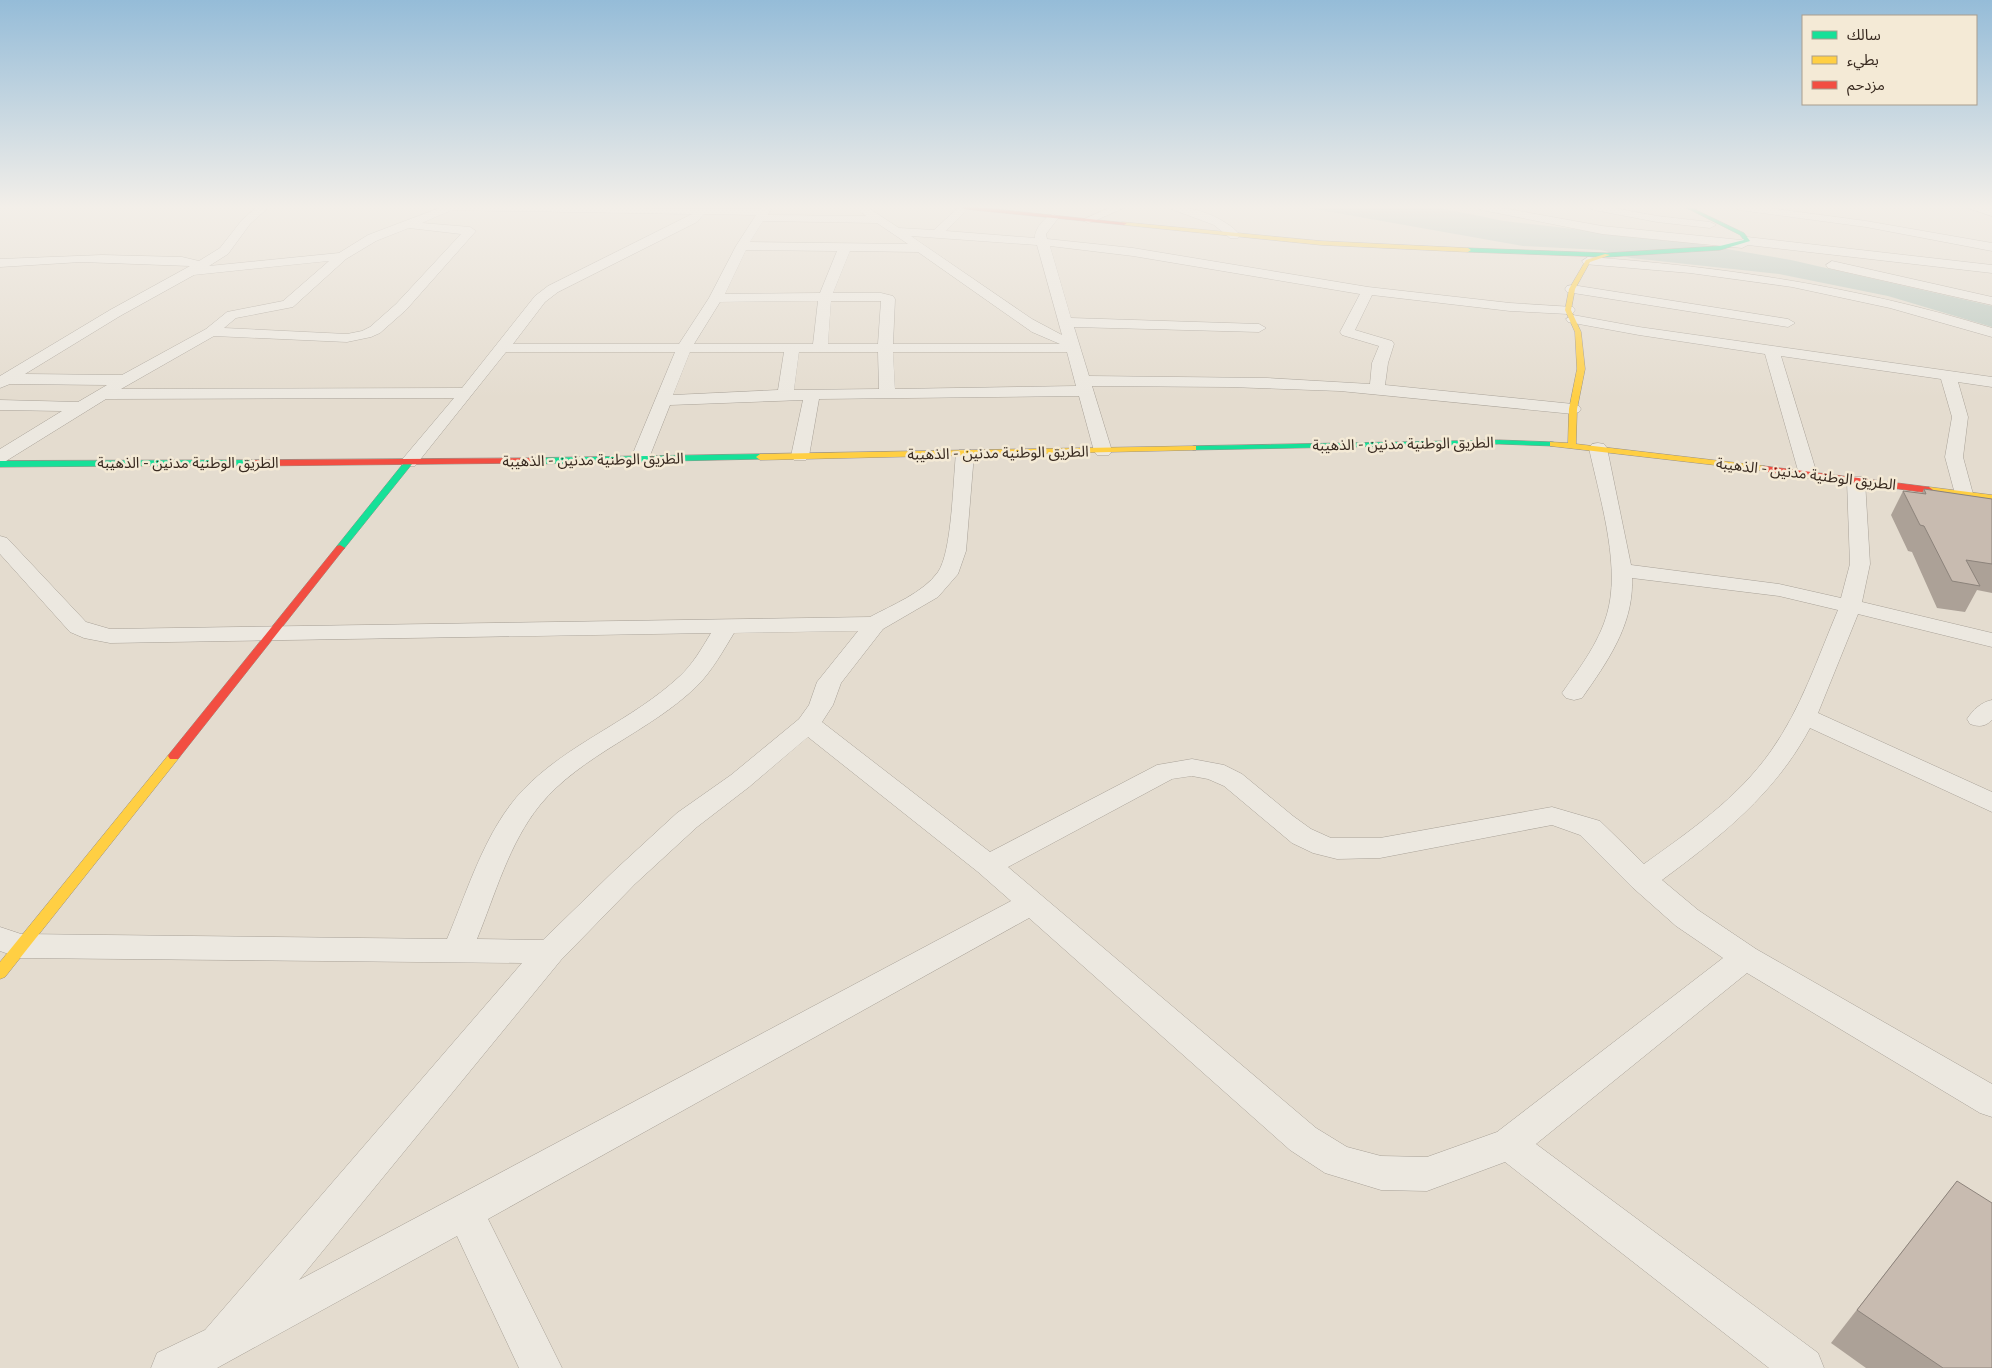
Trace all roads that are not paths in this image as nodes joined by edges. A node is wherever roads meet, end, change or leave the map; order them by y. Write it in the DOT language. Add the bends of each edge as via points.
graph roads {
  1 [pos="192,271"];
  2 [pos="325,271"];
  3 [pos="434,271"];
  4 [pos="589,271"];
  5 [pos="730,271"];
  6 [pos="835,271"];
  7 [pos="955,271"];
  8 [pos="1050,271"];
  9 [pos="1249,271"];
  10 [pos="1582,271"];
  11 [pos="1700,271"];
  12 [pos="1857,271"];
  13 [pos="1572,289"];
  14 [pos="1368,291"];
  15 [pos="825,297"];
  16 [pos="716,298"];
  17 [pos="1992,301"];
  18 [pos="1571,315"];
  19 [pos="1065,322"];
  20 [pos="1788,323"];
  21 [pos="1259,328"];
  22 [pos="212,332"];
  23 [pos="1992,333"];
  24 [pos="1072,345"];
  25 [pos="686,346"];
  26 [pos="792,347"];
  27 [pos="820,347"];
  28 [pos="885,347"];
  29 [pos="502,348"];
  30 [pos="1772,351"];
  31 [pos="1948,376"];
  32 [pos="2,380"];
  33 [pos="125,380"];
  34 [pos="1992,382"];
  35 [pos="1084,386"];
  36 [pos="1376,388"];
  37 [pos="467,393"];
  38 [pos="103,394"];
  39 [pos="887,394"];
  40 [pos="785,395"];
  41 [pos="812,396"];
  42 [pos="662,400"];
  43 [pos="0,405"];
  44 [pos="80,407"];
  45 [pos="1573,410"];
  46 [pos="1572,444"];
  47 [pos="1598,448"];
  48 [pos="1103,451"];
  49 [pos="965,454"];
  50 [pos="800,456"];
  51 [pos="0,457"];
  52 [pos="640,458"];
  53 [pos="409,462"];
  54 [pos="0,464"];
  55 [pos="1808,474"];
  56 [pos="1856,481"];
  57 [pos="1964,494"];
  58 [pos="1992,498"];
  59 [pos="0,542"];
  60 [pos="1620,570"];
  61 [pos="1850,606"];
  62 [pos="875,624"];
  63 [pos="726,626"];
  64 [pos="272,632"];
  65 [pos="1992,640"];
  66 [pos="1574,692"];
  67 [pos="1804,716"];
  68 [pos="808,724"];
  69 [pos="1992,803"];
  70 [pos="988,865"];
  71 [pos="1642,880"];
  72 [pos="1032,903"];
  73 [pos="10,943"];
  74 [pos="457,951"];
  75 [pos="550,952"];
  76 [pos="1745,957"];
  77 [pos="0,973"];
  78 [pos="1992,1102"];
  79 [pos="1509,1144"];
  80 [pos="464,1211"];
  81 [pos="220,1345"];
  82 [pos="172,1368"];
  83 [pos="541,1368"];
  84 [pos="1803,1368"];
  1 -- 32 [label="street"];
  2 -- 22 [label="street" via="288,304 240,312"];
  3 -- 22 [label="street" via="375,330 346,338"];
  4 -- 29 [label="street" via="552,289 540,299"];
  5 -- 16 [label="street"];
  6 -- 15 [label="street"];
  7 -- 24 [label="street" via="1043,332"];
  8 -- 19 [label="street"];
  9 -- 14 [label="street"];
  10 -- 13 [label="main road"];
  11 -- 23 [label="street" via="1825,289 1916,310"];
  12 -- 17 [label="street"];
  13 -- 18 [label="main road"];
  13 -- 20 [label="street"];
  14 -- 18 [label="street"];
  14 -- 36 [label="street" via="1347,332 1388,344 1380,363"];
  15 -- 16 [label="street"];
  15 -- 27 [label="street"];
  15 -- 28 [label="street" via="881,297 888,300"];
  16 -- 25 [label="street"];
  18 -- 30 [label="street"];
  18 -- 45 [label="main road" via="1578,332 1581,369"];
  19 -- 21 [label="street"];
  19 -- 24 [label="street"];
  22 -- 33 [label="street"];
  24 -- 28 [label="street"];
  24 -- 35 [label="street"];
  25 -- 26 [label="street"];
  25 -- 29 [label="street"];
  25 -- 42 [label="street"];
  26 -- 27 [label="street"];
  26 -- 40 [label="street"];
  27 -- 28 [label="street"];
  28 -- 39 [label="street"];
  29 -- 37 [label="street"];
  30 -- 31 [label="street"];
  30 -- 55 [label="street"];
  31 -- 34 [label="street"];
  31 -- 57 [label="street" via="1960,417 1954,457"];
  32 -- 33 [label="street"];
  33 -- 38 [label="street"];
  35 -- 36 [label="street" via="1261,383"];
  35 -- 39 [label="street"];
  35 -- 48 [label="street"];
  36 -- 45 [label="street"];
  37 -- 38 [label="street"];
  37 -- 53 [label="street"];
  38 -- 44 [label="street"];
  39 -- 41 [label="street"];
  40 -- 41 [label="street"];
  40 -- 42 [label="street"];
  41 -- 50 [label="street"];
  42 -- 52 [label="street"];
  43 -- 44 [label="street"];
  44 -- 51 [label="street"];
  45 -- 46 [label="main road"];
  46 -- 47 [label="main road, الطريق الوطنية مدنين - الذهيبة"];
  46 -- 48 [label="main road, الطريق الوطنية مدنين - الذهيبة" via="1499,442"];
  47 -- 55 [label="main road, الطريق الوطنية مدنين - الذهيبة"];
  47 -- 60 [label="street"];
  48 -- 49 [label="main road, الطريق الوطنية مدنين - الذهيبة"];
  49 -- 50 [label="main road, الطريق الوطنية مدنين - الذهيبة"];
  49 -- 62 [label="street" via="956,551 948,574 930,592"];
  50 -- 52 [label="main road, الطريق الوطنية مدنين - الذهيبة"];
  52 -- 53 [label="main road, الطريق الوطنية مدنين - الذهيبة"];
  53 -- 54 [label="main road, الطريق الوطنية مدنين - الذهيبة"];
  53 -- 64 [label="main road"];
  55 -- 56 [label="main road, الطريق الوطنية مدنين - الذهيبة"];
  56 -- 57 [label="main road, الطريق الوطنية مدنين - الذهيبة"];
  56 -- 61 [label="street" via="1860,564"];
  57 -- 58 [label="main road, الطريق الوطنية مدنين - الذهيبة"];
  59 -- 64 [label="street" via="78,627 92,633 110,636"];
  60 -- 61 [label="street" via="1779,590"];
  60 -- 66 [label="street" via="1620,604 1612,630"];
  61 -- 65 [label="street"];
  61 -- 67 [label="street"];
  62 -- 63 [label="street"];
  62 -- 68 [label="street" via="829,682 821,705"];
  63 -- 64 [label="street"];
  63 -- 74 [label="street" via="688,681 566,768 532,797 516,818 502,846"];
  64 -- 73 [label="main road"];
  67 -- 69 [label="street"];
  67 -- 71 [label="street" via="1781,756 1750,795 1704,835"];
  68 -- 70 [label="street"];
  68 -- 75 [label="street" via="687,820"];
  70 -- 71 [label="street" via="1166,771 1184,767 1208,768 1235,781 1300,835 1324,846 1352,850 1380,848 1552,816 1590,828"];
  70 -- 72 [label="street"];
  71 -- 76 [label="street" via="1687,918"];
  72 -- 79 [label="street" via="1304,1138 1338,1161 1381,1173 1427,1174"];
  72 -- 80 [label="street"];
  73 -- 74 [label="street"];
  73 -- 77 [label="main road"];
  74 -- 75 [label="street"];
  75 -- 81 [label="street"];
  76 -- 78 [label="street"];
  76 -- 79 [label="street"];
  79 -- 84 [label="street"];
  80 -- 81 [label="street"];
  80 -- 83 [label="street"];
  81 -- 82 [label="street"];
}
